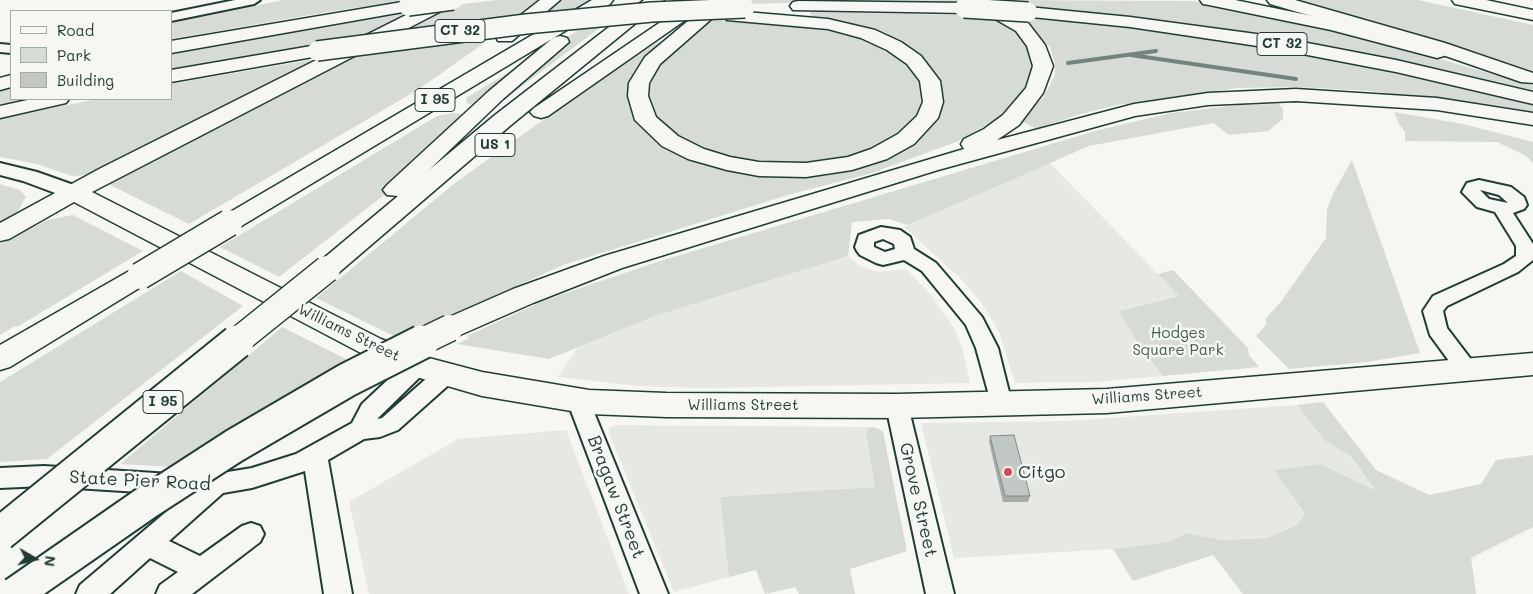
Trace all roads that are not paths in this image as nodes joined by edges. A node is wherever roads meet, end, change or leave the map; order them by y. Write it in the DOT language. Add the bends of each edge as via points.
graph roads {
  1 [pos="254,0"];
  2 [pos="449,0"];
  3 [pos="453,0"];
  4 [pos="551,0"];
  5 [pos="655,0"];
  6 [pos="705,0"];
  7 [pos="1209,0"];
  8 [pos="1276,0"];
  9 [pos="1461,0"];
  10 [pos="209,4"];
  11 [pos="969,4"];
  12 [pos="605,6"];
  13 [pos="734,8"];
  14 [pos="1533,16"];
  15 [pos="172,17"];
  16 [pos="172,47"];
  17 [pos="172,76"];
  18 [pos="1329,96"];
  19 [pos="1533,98"];
  20 [pos="54,100"];
  21 [pos="0,112"];
  22 [pos="1533,119"];
  23 [pos="1533,134"];
  24 [pos="930,164"];
  25 [pos="0,169"];
  26 [pos="74,193"];
  27 [pos="267,200"];
  28 [pos="1502,209"];
  29 [pos="381,225"];
  30 [pos="0,233"];
  31 [pos="904,252"];
  32 [pos="319,266"];
  33 [pos="0,359"];
  34 [pos="1533,364"];
  35 [pos="417,366"];
  36 [pos="1468,370"];
  37 [pos="445,375"];
  38 [pos="578,400"];
  39 [pos="1001,404"];
  40 [pos="897,406"];
  41 [pos="360,430"];
  42 [pos="315,456"];
  43 [pos="0,478"];
  44 [pos="215,485"];
  45 [pos="0,511"];
  46 [pos="0,534"];
  47 [pos="251,534"];
  48 [pos="148,544"];
  49 [pos="201,570"];
  50 [pos="15,594"];
  51 [pos="90,594"];
  52 [pos="170,594"];
  53 [pos="338,594"];
  54 [pos="654,594"];
  55 [pos="940,594"];
  1 -- 10 [label="street"];
  2 -- 26 [label="main road"];
  3 -- 16 [label="main road, CT 32, bridge"];
  4 -- 27 [label="main road" via="430,92"];
  5 -- 29 [label="main road, I 95" via="503,120"];
  6 -- 29 [label="main road, US 1" via="500,141 417,205"];
  7 -- 8 [label="main road, CT 32" via="1376,36 1528,78 1457,53"];
  9 -- 14 [label="main road"];
  10 -- 15 [label="street"];
  11 -- 13 [label="main road, CT 32"];
  11 -- 19 [label="main road, CT 32, bridge" via="1271,42"];
  11 -- 24 [label="main road" via="998,10 1022,27 1040,54 1042,74 1036,88 1011,120 992,134"];
  12 -- 13 [label="main road, bridge"];
  12 -- 17 [label="main road, CT 32, bridge" via="472,30 317,51"];
  12 -- 27 [label="main road, I 95"];
  12 -- 32 [label="main road" via="496,95"];
  13 -- 13 [label="main road" via="857,30 889,43 914,60 930,81 933,102 927,118 913,134 884,152 852,162 806,170 759,169 726,163 696,154 670,141 646,120 638,96 639,84 652,61"];
  18 -- 22 [label="main road" via="1437,104"];
  18 -- 23 [label="main road" via="1433,110"];
  18 -- 24 [label="main road" via="1239,96 1163,105"];
  20 -- 21 [label="main road"];
  24 -- 50 [label="main road, bridge" via="614,262 450,328 347,380 234,446 146,502"];
  25 -- 26 [label="street, Williams Street" via="30,176"];
  26 -- 30 [label="main road"];
  26 -- 35 [label="main road, Williams Street" via="371,346"];
  27 -- 33 [label="main road, I 95, bridge"];
  28 -- 36 [label="street" via="1525,246 1524,259 1440,301 1432,311 1437,330"];
  29 -- 32 [label="main road, I 95"];
  31 -- 39 [label="street" via="929,267 975,322 987,348"];
  32 -- 45 [label="main road"];
  32 -- 46 [label="main road, I 95, bridge"];
  34 -- 36 [label="main road, Williams Street"];
  35 -- 37 [label="main road, Williams Street"];
  35 -- 41 [label="street" via="370,410"];
  36 -- 39 [label="main road, Williams Street" via="1107,401"];
  37 -- 38 [label="main road, Williams Street"];
  37 -- 41 [label="street, State Pier Road" via="390,424"];
  38 -- 40 [label="main road, Williams Street" via="670,405"];
  38 -- 54 [label="street, Bragaw Street"];
  39 -- 40 [label="main road, Williams Street"];
  40 -- 55 [label="street, Grove Street"];
  41 -- 42 [label="street, State Pier Road"];
  42 -- 44 [label="street, State Pier Road" via="270,474"];
  42 -- 53 [label="street"];
  43 -- 44 [label="street, State Pier Road" via="44,476 179,486"];
  44 -- 48 [label="street"];
  47 -- 49 [label="street"];
  48 -- 49 [label="street"];
  48 -- 51 [label="street"];
  49 -- 52 [label="street"];
}
